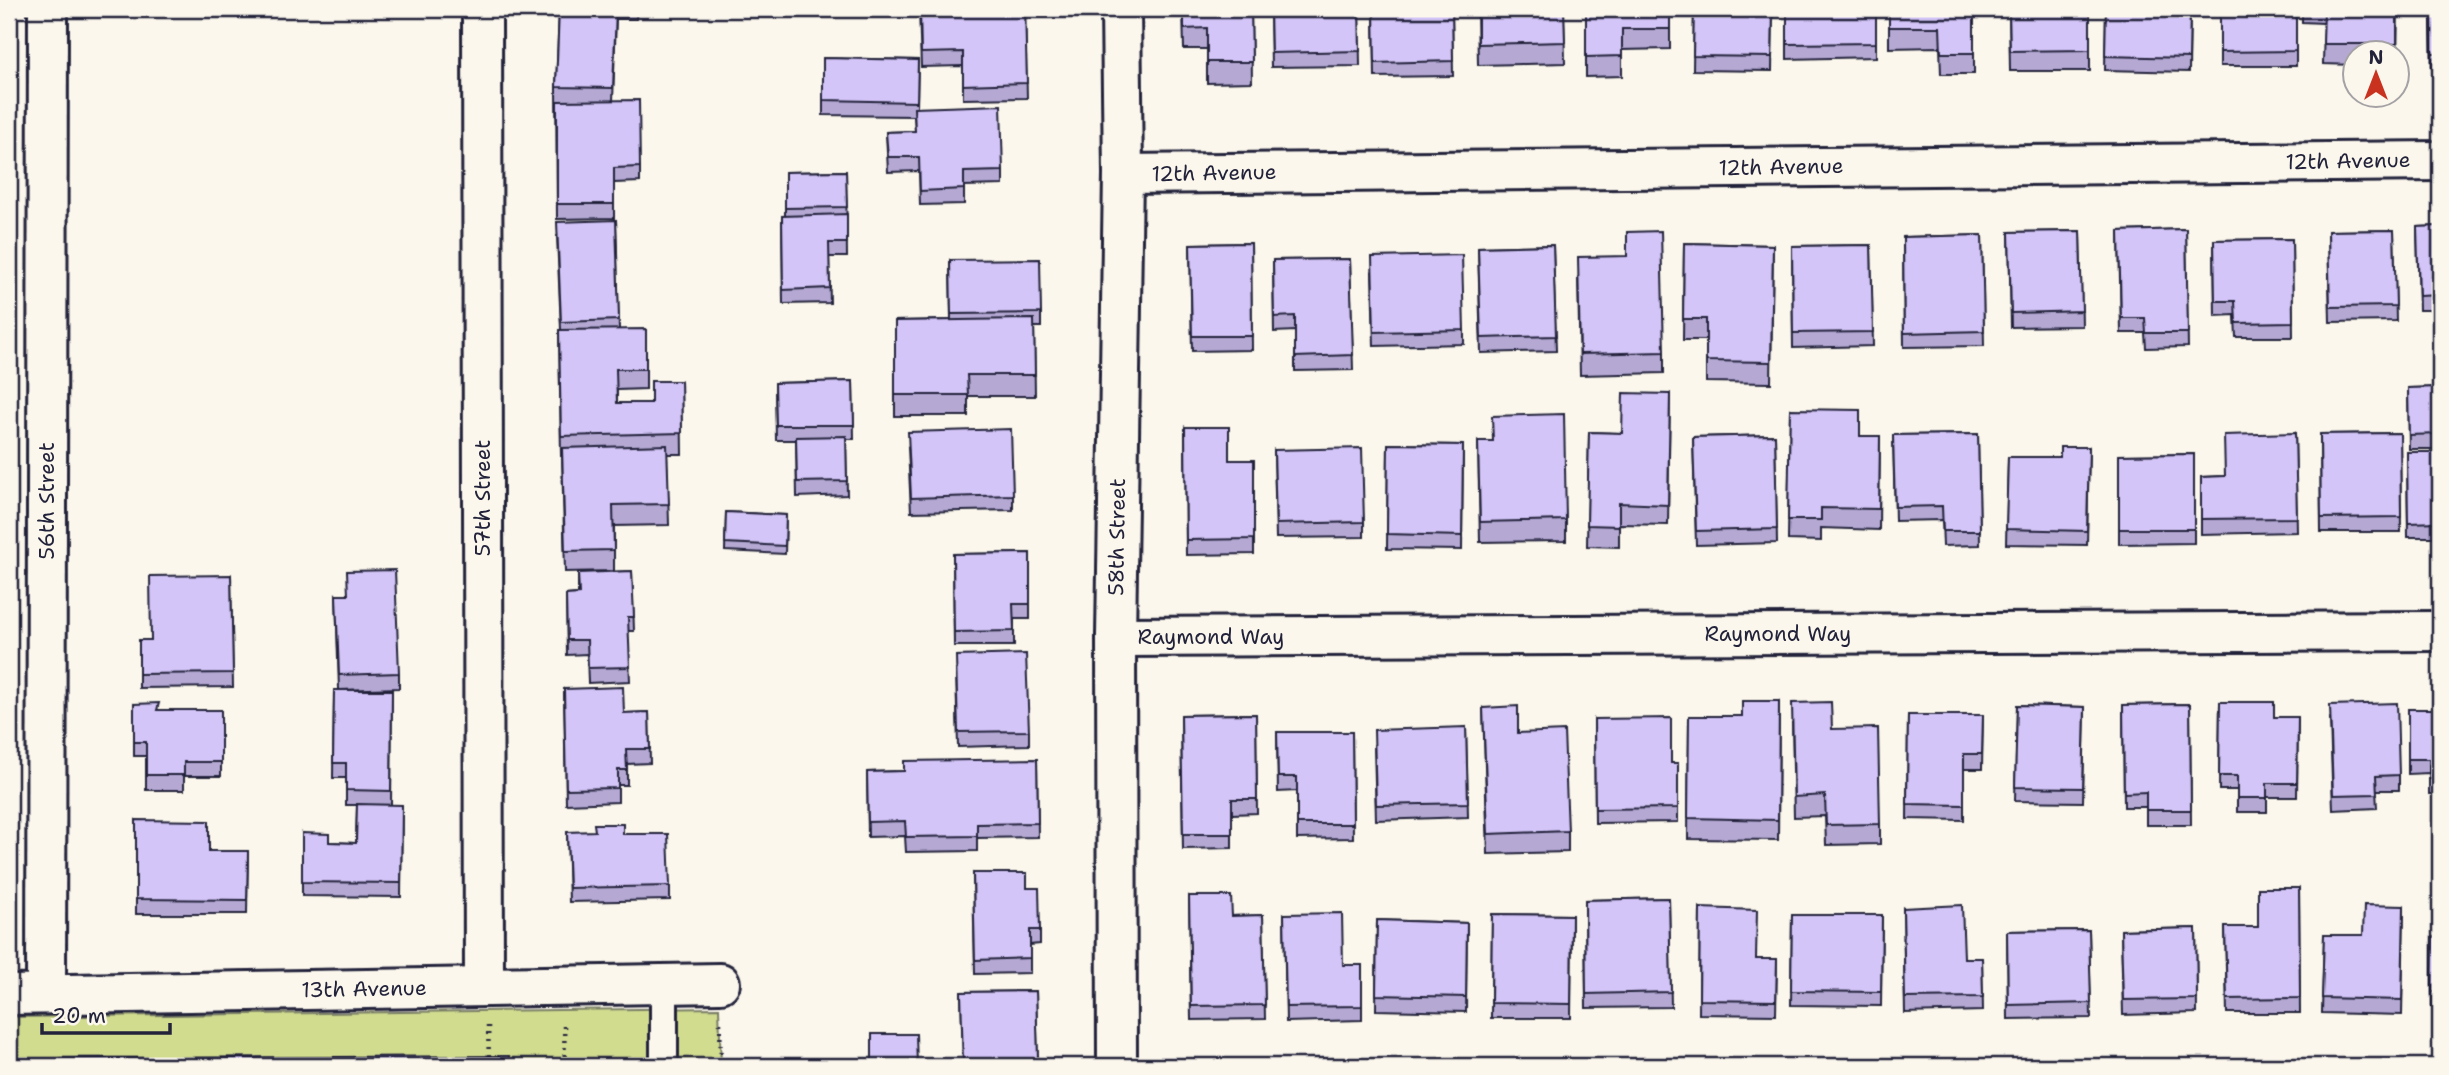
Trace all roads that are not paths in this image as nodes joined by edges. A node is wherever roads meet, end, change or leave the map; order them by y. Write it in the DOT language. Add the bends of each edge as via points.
graph roads {
  1 [pos="48,9"];
  2 [pos="482,9"];
  3 [pos="1121,9"];
  4 [pos="2440,160"];
  5 [pos="1123,174"];
  6 [pos="2440,631"];
  7 [pos="1116,637"];
  8 [pos="720,984"];
  9 [pos="664,985"];
  10 [pos="46,994"];
  11 [pos="9,995"];
  12 [pos="486,1005"];
  13 [pos="664,1066"];
  14 [pos="1117,1066"];
  1 -- 10 [label="street, 56th Street"];
  2 -- 12 [label="street, 57th Street"];
  3 -- 5 [label="street, 58th Street"];
  4 -- 5 [label="street, 12th Avenue"];
  5 -- 7 [label="street, 58th Street"];
  6 -- 7 [label="street, Raymond Way"];
  7 -- 14 [label="street, 58th Street"];
  8 -- 9 [label="street, 13th Avenue"];
  9 -- 12 [label="street, 13th Avenue"];
  9 -- 13 [label="lane"];
  10 -- 11 [label="street, 13th Avenue"];
  10 -- 12 [label="street, 13th Avenue"];
}
